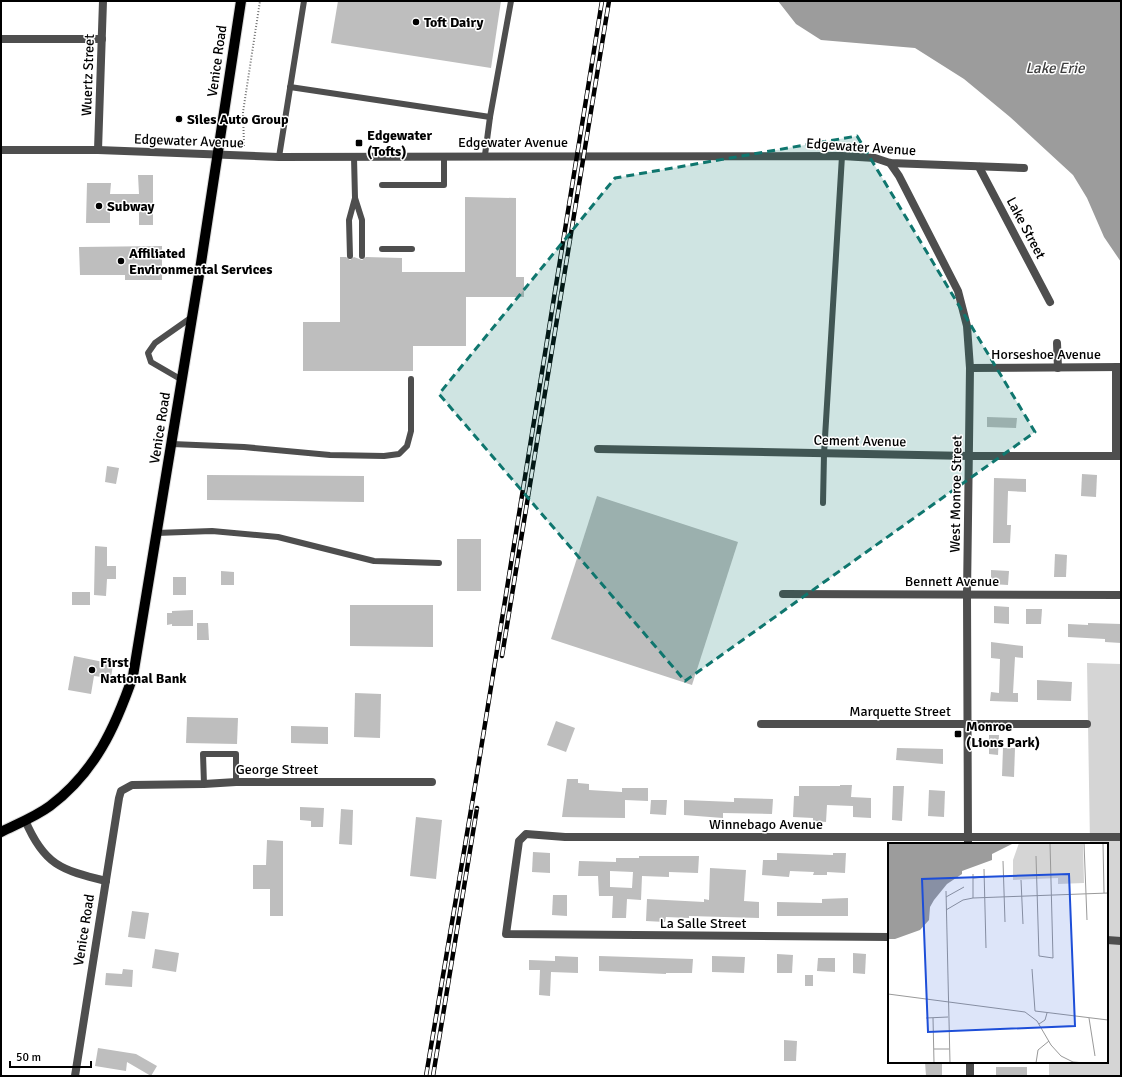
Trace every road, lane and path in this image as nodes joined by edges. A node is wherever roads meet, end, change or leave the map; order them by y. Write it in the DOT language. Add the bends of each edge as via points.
graph roads {
  1 [pos="103,1"];
  2 [pos="241,1"];
  3 [pos="260,1"];
  4 [pos="304,1"];
  5 [pos="511,1"];
  6 [pos="1,39"];
  7 [pos="102,39"];
  8 [pos="290,87"];
  9 [pos="490,117"];
  10 [pos="244,141"];
  11 [pos="1,150"];
  12 [pos="98,150"];
  13 [pos="485,155"];
  14 [pos="218,156"];
  15 [pos="444,156"];
  16 [pos="842,156"];
  17 [pos="279,157"];
  18 [pos="354,157"];
  19 [pos="890,163"];
  20 [pos="979,167"];
  21 [pos="1024,168"];
  22 [pos="382,185"];
  23 [pos="355,198"];
  24 [pos="382,249"];
  25 [pos="412,249"];
  26 [pos="350,256"];
  27 [pos="362,256"];
  28 [pos="1050,302"];
  29 [pos="192,317"];
  30 [pos="1057,343"];
  31 [pos="1118,367"];
  32 [pos="970,368"];
  33 [pos="1058,368"];
  34 [pos="411,379"];
  35 [pos="182,380"];
  36 [pos="172,444"];
  37 [pos="598,449"];
  38 [pos="824,454"];
  39 [pos="970,456"];
  40 [pos="1119,456"];
  41 [pos="823,503"];
  42 [pos="156,533"];
  43 [pos="439,563"];
  44 [pos="783,594"];
  45 [pos="967,594"];
  46 [pos="1121,595"];
  47 [pos="761,724"];
  48 [pos="966,724"];
  49 [pos="1087,724"];
  50 [pos="236,782"];
  51 [pos="432,782"];
  52 [pos="204,784"];
  53 [pos="124,789"];
  54 [pos="25,820"];
  55 [pos="1,832"];
  56 [pos="1121,837"];
  57 [pos="968,841"];
  58 [pos="106,881"];
  59 [pos="517,935"];
  60 [pos="888,937"];
  61 [pos="1108,940"];
  62 [pos="1121,940"];
  63 [pos="970,1063"];
  64 [pos="75,1076"];
  65 [pos="970,1076"];
  1 -- 7 [label="street, Wuertz Street"];
  2 -- 14 [label="main road, Venice Road"];
  3 -- 10 [label="path" via="245,95"];
  4 -- 8 [label="lane"];
  5 -- 9 [label="lane"];
  6 -- 7 [label="street"];
  7 -- 12 [label="street, Wuertz Street"];
  8 -- 9 [label="lane"];
  8 -- 17 [label="lane"];
  9 -- 13 [label="lane"];
  11 -- 12 [label="street, Edgewater Avenue"];
  12 -- 14 [label="street, Edgewater Avenue"];
  13 -- 15 [label="street, Edgewater Avenue"];
  13 -- 16 [label="street, Edgewater Avenue"];
  14 -- 17 [label="street, Edgewater Avenue"];
  14 -- 29 [label="main road, Venice Road"];
  15 -- 18 [label="street, Edgewater Avenue"];
  15 -- 22 [label="lane" via="444,185"];
  16 -- 19 [label="street, Edgewater Avenue" via="875,158"];
  16 -- 38 [label="lane"];
  17 -- 18 [label="street, Edgewater Avenue"];
  18 -- 23 [label="lane"];
  19 -- 20 [label="street, Edgewater Avenue"];
  19 -- 32 [label="street, West Monroe Street" via="958,291 967,326"];
  20 -- 21 [label="street, Edgewater Avenue"];
  20 -- 28 [label="street, Lake Street"];
  23 -- 26 [label="lane" via="349,220"];
  23 -- 27 [label="lane" via="362,220"];
  24 -- 25 [label="lane"];
  29 -- 35 [label="main road, Venice Road"];
  29 -- 35 [label="lane" via="154,343 148,353 151,362"];
  30 -- 33 [label="street"];
  31 -- 33 [label="street, Horseshoe Avenue"];
  31 -- 40 [label="street"];
  32 -- 33 [label="street, Horseshoe Avenue"];
  32 -- 39 [label="street, West Monroe Street"];
  34 -- 36 [label="lane" via="411,431 408,446 399,454 330,456 244,447"];
  35 -- 36 [label="main road, Venice Road"];
  36 -- 42 [label="main road, Venice Road"];
  37 -- 38 [label="street, Cement Avenue"];
  38 -- 39 [label="street, Cement Avenue"];
  38 -- 41 [label="lane"];
  39 -- 40 [label="street, Cement Avenue"];
  39 -- 45 [label="street, West Monroe Street"];
  42 -- 43 [label="lane" via="212,531 278,537 374,561"];
  42 -- 54 [label="main road, Venice Road" via="133,676 119,716 102,748 72,787 49,806"];
  44 -- 45 [label="street, Bennett Avenue"];
  45 -- 46 [label="street, Bennett Avenue"];
  45 -- 48 [label="street, West Monroe Street"];
  47 -- 48 [label="street, Marquette Street"];
  48 -- 49 [label="street, Marquette Street"];
  48 -- 57 [label="street, West Monroe Street"];
  50 -- 51 [label="street, George Street"];
  50 -- 52 [label="street, George Street"];
  50 -- 52 [label="lane" via="236,754 203,754"];
  52 -- 53 [label="street, George Street" via="132,785"];
  53 -- 58 [label="street, Venice Road" via="119,798"];
  54 -- 55 [label="main road, Venice Road"];
  54 -- 58 [label="street" via="37,846 57,866"];
  56 -- 57 [label="street, Winnebago Avenue"];
  57 -- 59 [label="street, Winnebago Avenue" via="565,837 526,834 519,841 506,934"];
  58 -- 64 [label="street, Venice Road"];
  59 -- 60 [label="street, La Salle Street"];
  61 -- 62 [label="street"];
  63 -- 65 [label="street"];
}
